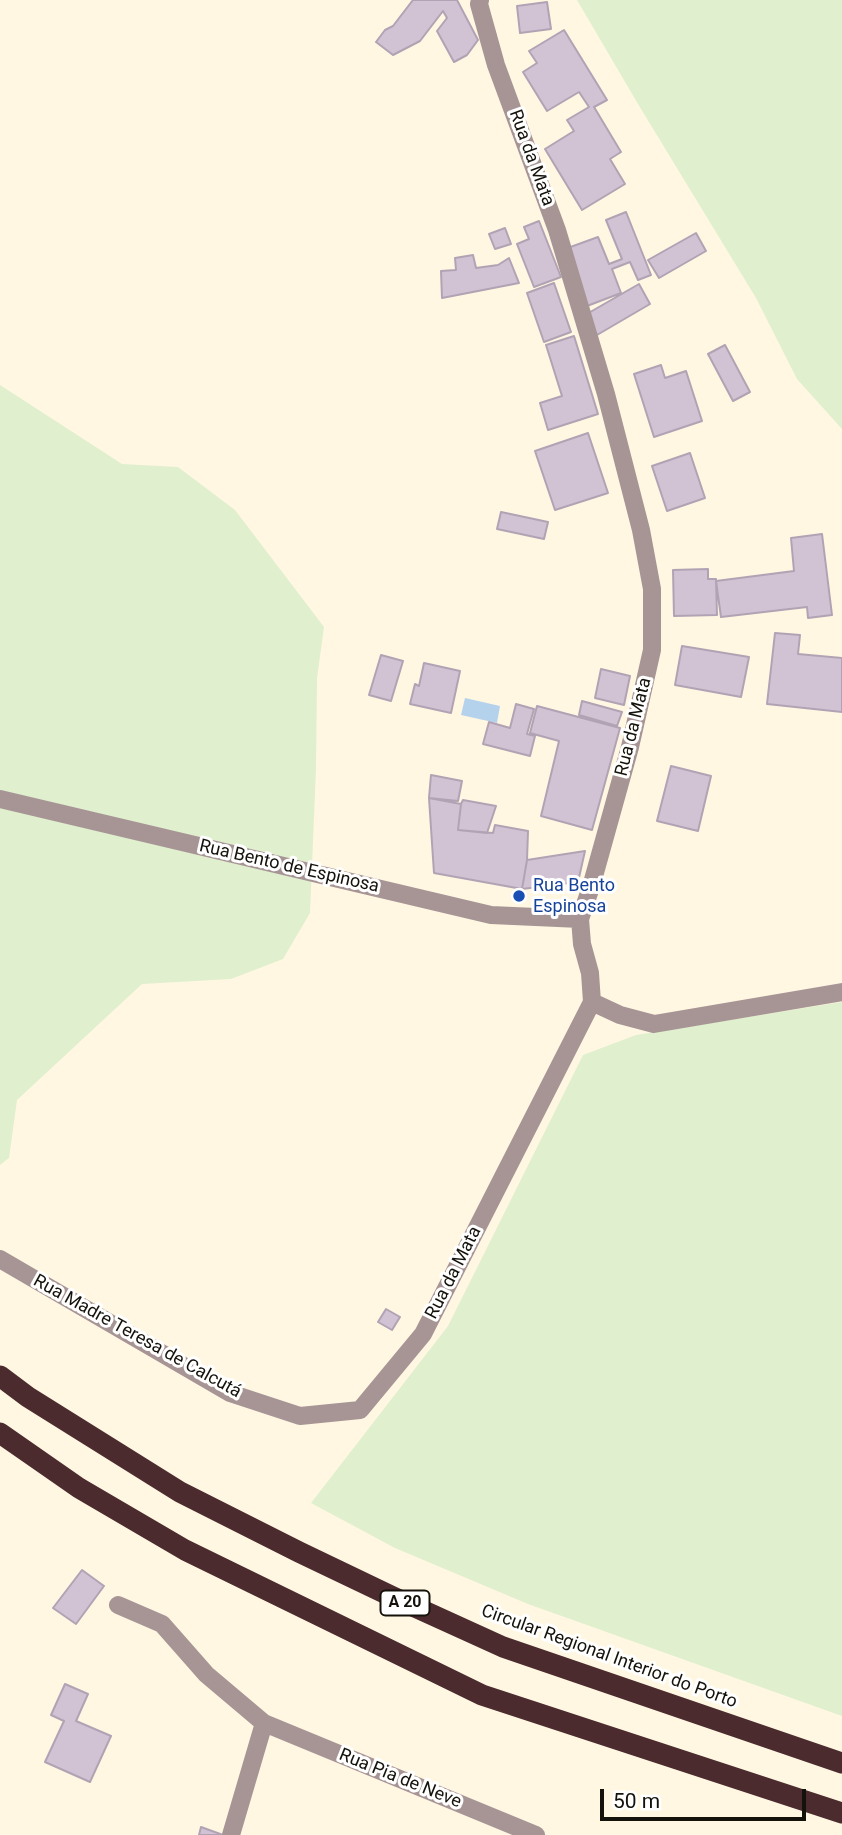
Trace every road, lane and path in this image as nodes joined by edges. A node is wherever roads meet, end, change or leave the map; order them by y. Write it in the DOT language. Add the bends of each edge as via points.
graph roads {
  1 [pos="480,0"];
  2 [pos="0,799"];
  3 [pos="580,919"];
  4 [pos="842,992"];
  5 [pos="592,1002"];
  6 [pos="0,1259"];
  7 [pos="0,1376"];
  8 [pos="360,1410"];
  9 [pos="0,1433"];
  10 [pos="118,1605"];
  11 [pos="264,1723"];
  12 [pos="842,1763"];
  13 [pos="842,1813"];
  14 [pos="231,1835"];
  15 [pos="536,1835"];
  1 -- 3 [label="street, Rua da Mata" via="496,65 557,230 606,394 652,589 652,650"];
  2 -- 3 [label="street, Rua Bento de Espinosa" via="492,915"];
  3 -- 5 [label="street, Rua da Mata"];
  4 -- 5 [label="street" via="654,1024"];
  5 -- 8 [label="street, Rua da Mata" via="423,1334"];
  6 -- 8 [label="street, Rua Madre Teresa de Calcutá" via="230,1393 300,1416"];
  7 -- 12 [label="highway, Circular Regional Interior do Porto / A 20" via="180,1492 393,1597 503,1647"];
  9 -- 13 [label="highway" via="79,1488 185,1550 482,1695"];
  10 -- 11 [label="street, Rua Pia de Neve" via="162,1624 206,1674"];
  11 -- 14 [label="street"];
  11 -- 15 [label="street, Rua Pia de Neve"];
}
